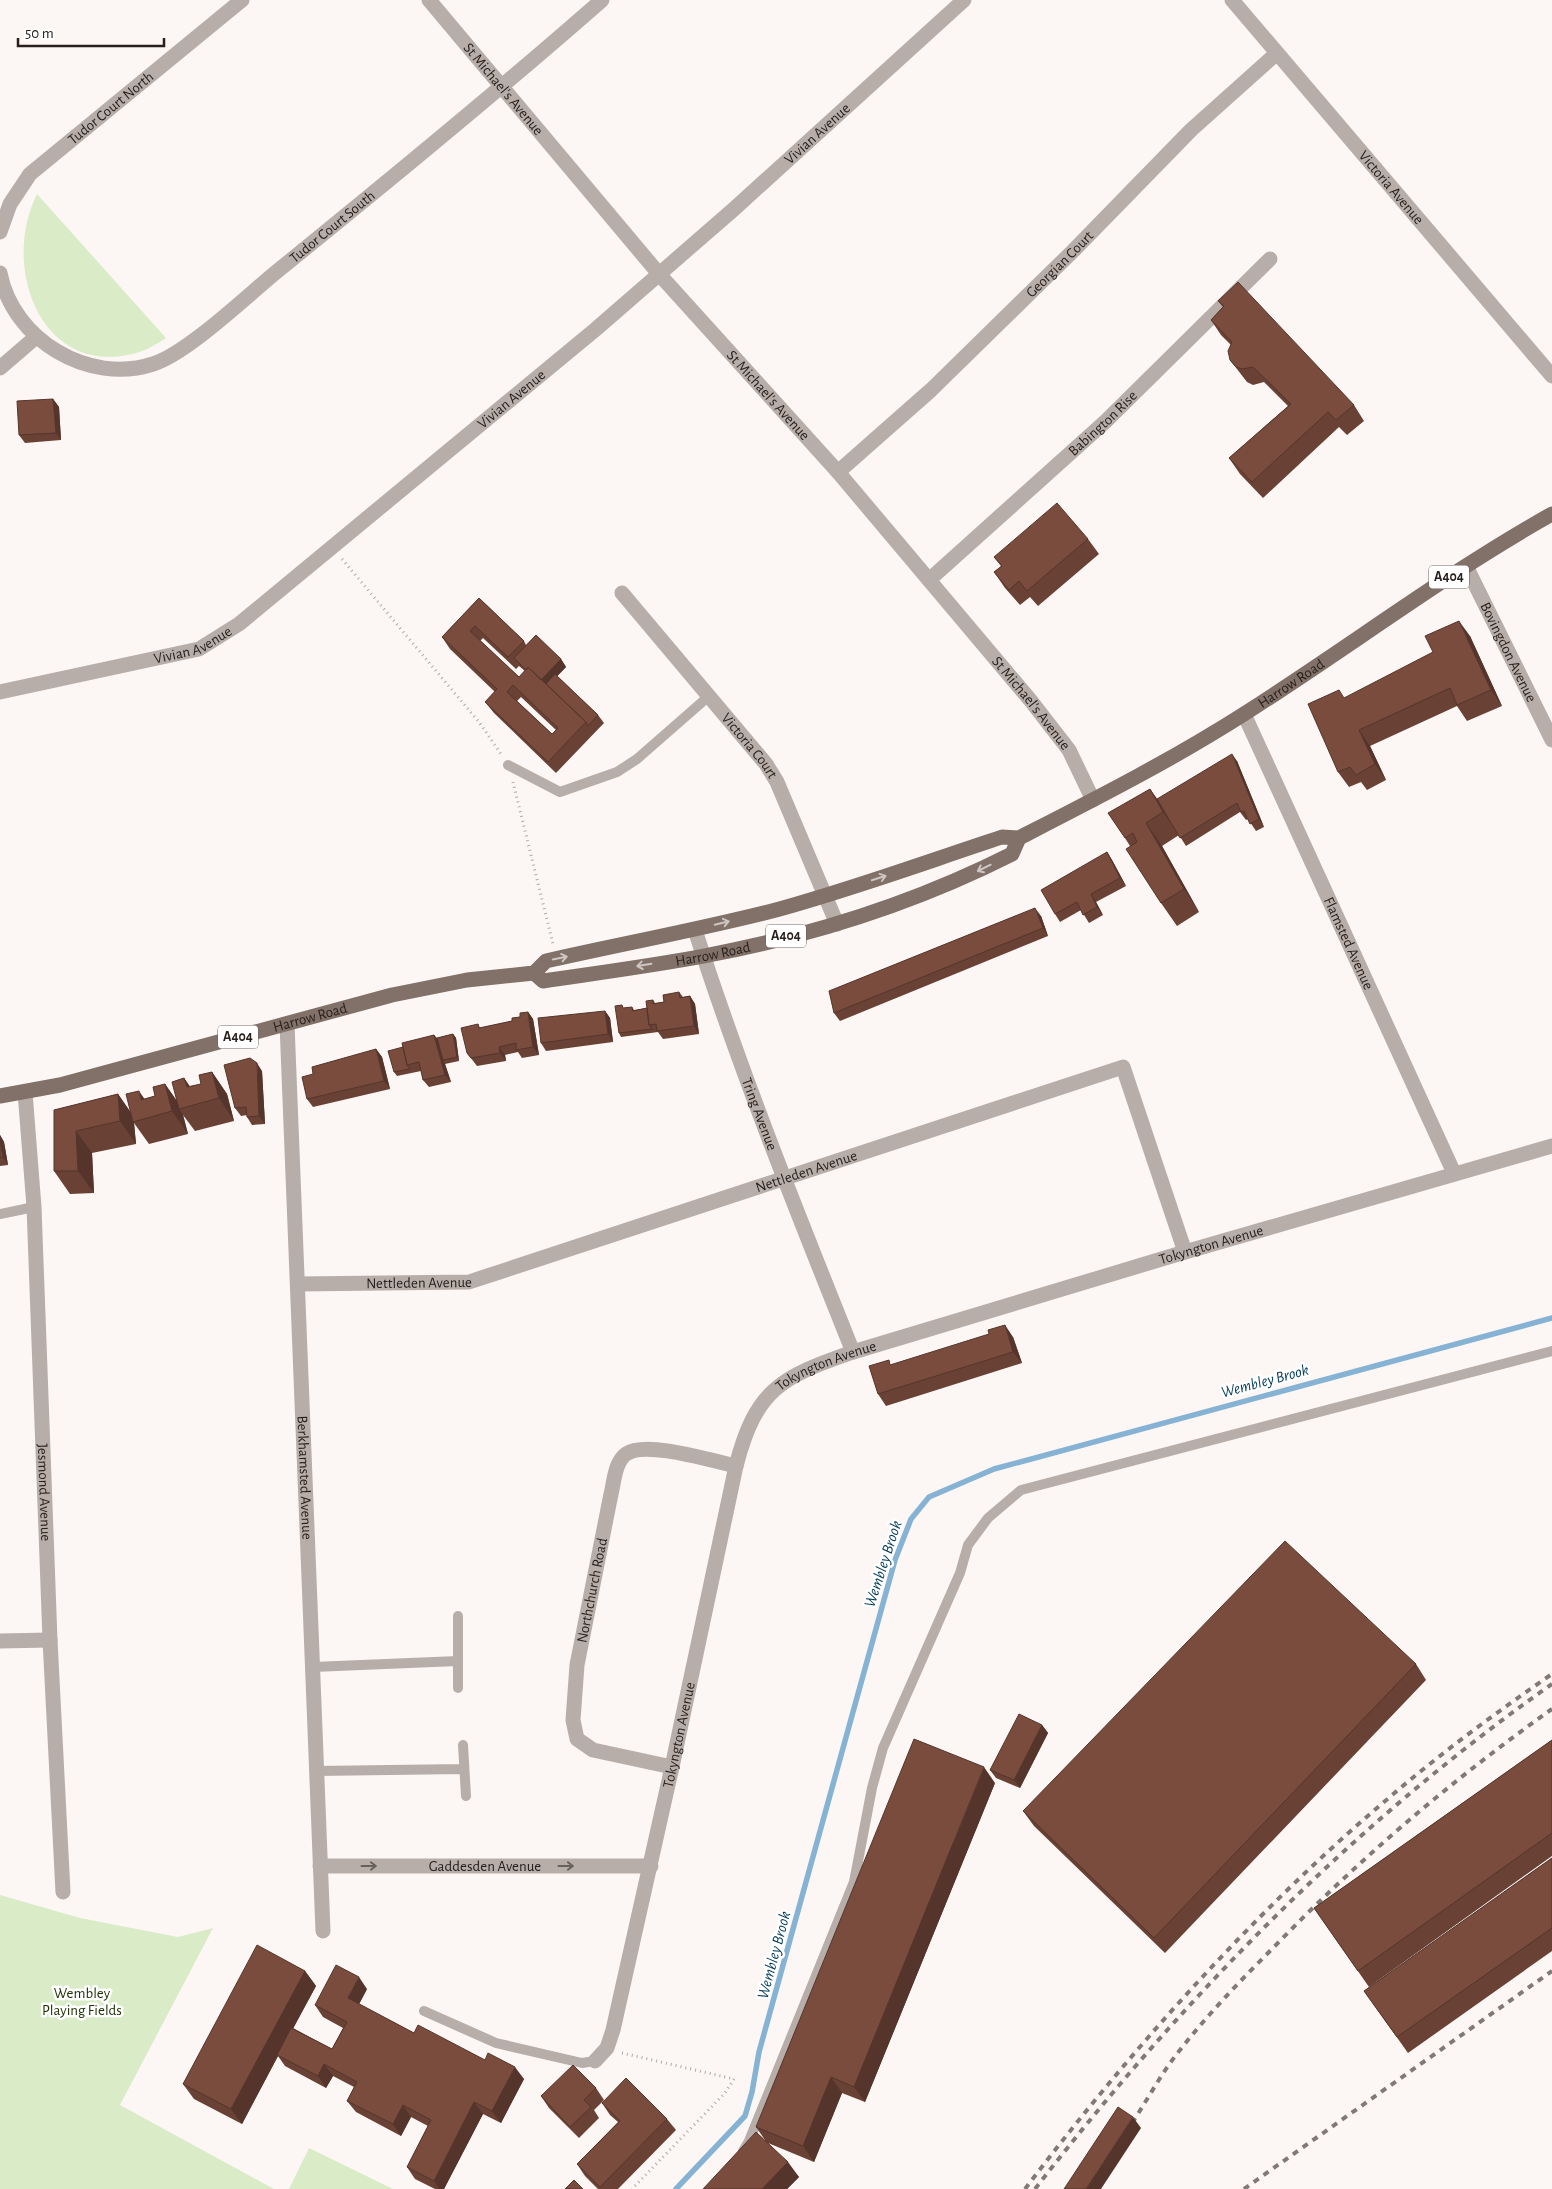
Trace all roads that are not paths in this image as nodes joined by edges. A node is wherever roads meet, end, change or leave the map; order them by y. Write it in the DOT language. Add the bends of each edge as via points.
graph roads {
  1 [pos="242,0"];
  2 [pos="428,0"];
  3 [pos="602,0"];
  4 [pos="964,0"];
  5 [pos="1232,0"];
  6 [pos="1277,52"];
  7 [pos="501,85"];
  8 [pos="0,232"];
  9 [pos="1270,260"];
  10 [pos="0,274"];
  11 [pos="659,274"];
  12 [pos="36,337"];
  13 [pos="0,368"];
  14 [pos="1552,376"];
  15 [pos="838,472"];
  16 [pos="1552,514"];
  17 [pos="1466,566"];
  18 [pos="929,580"];
  19 [pos="622,593"];
  20 [pos="0,692"];
  21 [pos="709,696"];
  22 [pos="1244,714"];
  23 [pos="1552,740"];
  24 [pos="508,765"];
  25 [pos="1093,800"];
  26 [pos="1019,838"];
  27 [pos="825,896"];
  28 [pos="836,924"];
  29 [pos="696,930"];
  30 [pos="704,956"];
  31 [pos="534,973"];
  32 [pos="287,1024"];
  33 [pos="25,1092"];
  34 [pos="0,1096"];
  35 [pos="1552,1146"];
  36 [pos="1454,1173"];
  37 [pos="783,1178"];
  38 [pos="34,1207"];
  39 [pos="0,1214"];
  40 [pos="1185,1252"];
  41 [pos="298,1284"];
  42 [pos="1552,1351"];
  43 [pos="853,1352"];
  44 [pos="736,1466"];
  45 [pos="458,1616"];
  46 [pos="50,1640"];
  47 [pos="0,1641"];
  48 [pos="458,1661"];
  49 [pos="313,1667"];
  50 [pos="458,1688"];
  51 [pos="463,1745"];
  52 [pos="672,1767"];
  53 [pos="464,1769"];
  54 [pos="316,1770"];
  55 [pos="466,1796"];
  56 [pos="320,1866"];
  57 [pos="651,1866"];
  58 [pos="63,1892"];
  59 [pos="323,1931"];
  60 [pos="424,2011"];
  61 [pos="595,2061"];
  62 [pos="736,2162"];
  1 -- 8 [label="street, Tudor Court North" via="30,174 10,204"];
  2 -- 7 [label="street, St Michael's Avenue"];
  3 -- 7 [label="street, Tudor Court South"];
  4 -- 11 [label="street, Vivian Avenue"];
  5 -- 6 [label="street, Victoria Avenue"];
  6 -- 14 [label="street, Victoria Avenue"];
  6 -- 15 [label="street, Georgian Court" via="1191,130 931,390"];
  7 -- 11 [label="street, St Michael's Avenue"];
  7 -- 12 [label="street, Tudor Court South" via="207,329 155,364 139,368 84,364 62,355"];
  9 -- 18 [label="street, Babington Rise" via="1106,421"];
  10 -- 12 [label="street" via="13,309"];
  11 -- 15 [label="street, St Michael's Avenue"];
  11 -- 20 [label="street, Vivian Avenue" via="596,330 239,624 199,649"];
  12 -- 13 [label="street"];
  15 -- 18 [label="street, St Michael's Avenue"];
  16 -- 17 [label="main road, Harrow Road / A404"];
  17 -- 22 [label="main road, Harrow Road / A404"];
  17 -- 23 [label="street, Bovingdon Avenue"];
  18 -- 25 [label="street, St Michael's Avenue" via="1069,750"];
  19 -- 21 [label="street, Victoria Court"];
  21 -- 24 [label="lane" via="637,759 617,772 560,792"];
  21 -- 27 [label="street, Victoria Court" via="766,764 777,782"];
  22 -- 25 [label="main road, Harrow Road / A404"];
  22 -- 36 [label="street, Flamsted Avenue"];
  25 -- 26 [label="main road, Harrow Road / A404"];
  27 -- 26 [label="main road, Harrow Road / A404, one-way" via="1002,837"];
  26 -- 28 [label="main road, Harrow Road / A404, one-way" via="1012,854 958,881"];
  27 -- 28 [label="street, Victoria Court"];
  29 -- 27 [label="main road, Harrow Road / A404, one-way"];
  28 -- 30 [label="main road, Harrow Road / A404"];
  29 -- 30 [label="street, Tring Avenue"];
  31 -- 29 [label="main road, Harrow Road / A404, one-way" via="546,961"];
  30 -- 31 [label="main road, Harrow Road / A404, one-way" via="543,981"];
  30 -- 37 [label="street, Tring Avenue" via="708,975"];
  31 -- 32 [label="main road, Harrow Road / A404" via="467,980 392,995"];
  32 -- 33 [label="main road, Harrow Road / A404"];
  32 -- 41 [label="street, Berkhamsted Avenue"];
  33 -- 34 [label="main road, Harrow Road / A404"];
  33 -- 38 [label="street, Jesmond Avenue"];
  35 -- 36 [label="street, Tokyngton Avenue"];
  36 -- 40 [label="street, Tokyngton Avenue"];
  37 -- 40 [label="street, Nettleden Avenue" via="1123,1068"];
  37 -- 41 [label="street, Nettleden Avenue" via="469,1282"];
  37 -- 43 [label="street, Tring Avenue"];
  38 -- 39 [label="lane"];
  38 -- 46 [label="street, Jesmond Avenue"];
  40 -- 43 [label="street, Tokyngton Avenue"];
  41 -- 49 [label="street, Berkhamsted Avenue"];
  42 -- 62 [label="lane" via="1021,1490 988,1518 968,1545 960,1573 884,1748 872,1788 854,1882 749,2141"];
  43 -- 44 [label="street, Tokyngton Avenue" via="808,1367 781,1382 766,1396 744,1434"];
  44 -- 52 [label="street, Tokyngton Avenue"];
  44 -- 52 [label="street, Northchurch Road" via="642,1449 626,1454 618,1466 610,1503 577,1665 573,1720 576,1739 593,1750"];
  45 -- 48 [label="lane"];
  46 -- 47 [label="street"];
  46 -- 58 [label="street, Jesmond Avenue"];
  48 -- 49 [label="lane"];
  48 -- 50 [label="lane"];
  49 -- 54 [label="street, Berkhamsted Avenue"];
  51 -- 53 [label="lane"];
  52 -- 57 [label="street, Tokyngton Avenue"];
  53 -- 54 [label="lane"];
  53 -- 55 [label="lane"];
  54 -- 56 [label="street, Berkhamsted Avenue"];
  56 -- 57 [label="street, Gaddesden Avenue, one-way"];
  56 -- 59 [label="street, Berkhamsted Avenue"];
  57 -- 61 [label="street, Tokyngton Avenue" via="613,2030 607,2048"];
  60 -- 61 [label="lane" via="496,2043 582,2063"];
}
